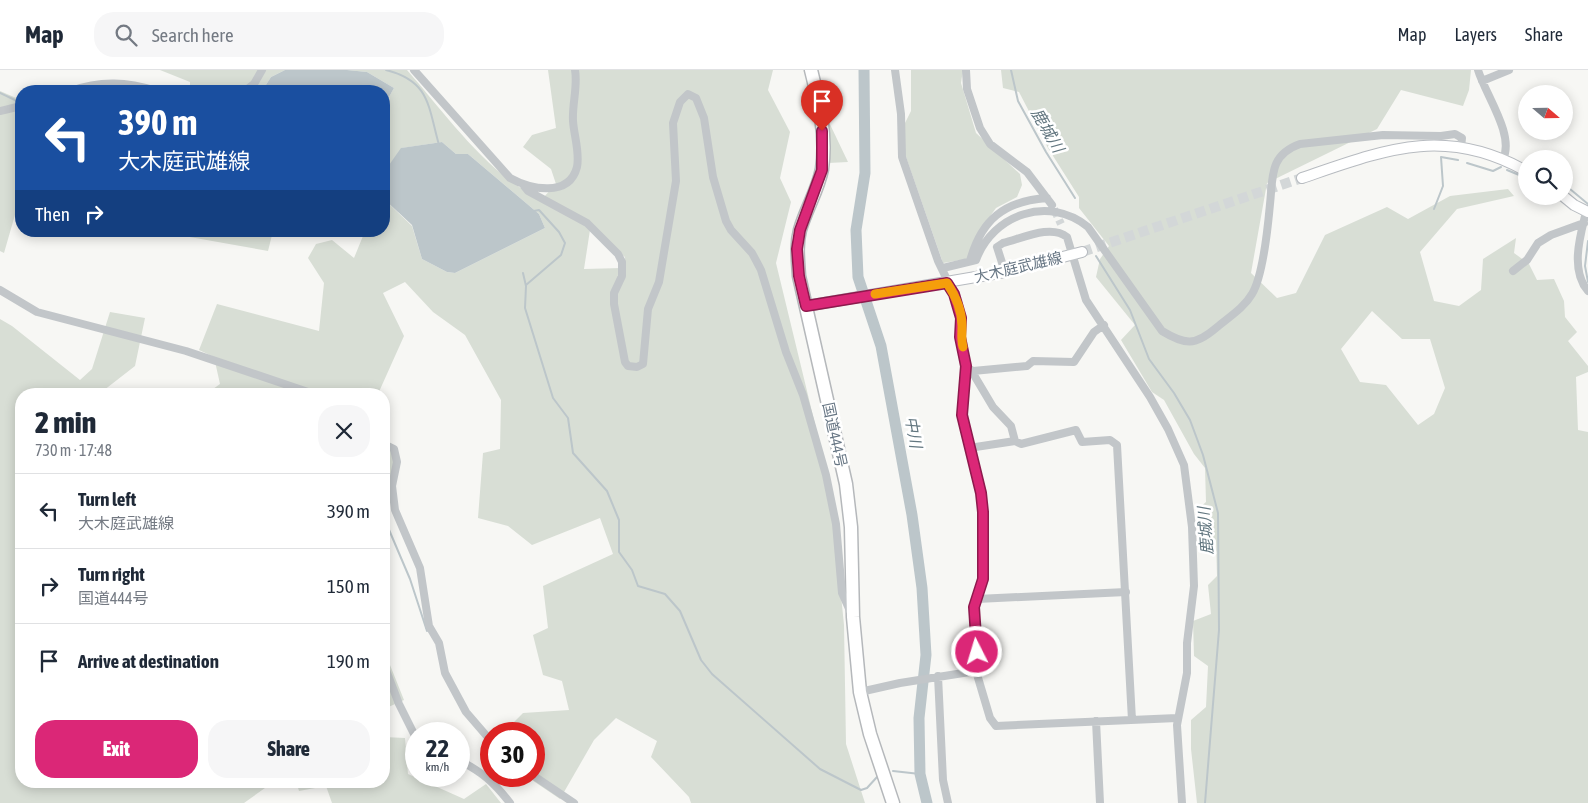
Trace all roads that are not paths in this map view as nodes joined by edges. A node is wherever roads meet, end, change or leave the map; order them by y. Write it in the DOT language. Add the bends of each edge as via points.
graph roads {
  1 [pos="262,70"];
  2 [pos="414,70"];
  3 [pos="575,70"];
  4 [pos="811,70"];
  5 [pos="895,70"];
  6 [pos="966,70"];
  7 [pos="1478,70"];
  8 [pos="1508,70"];
  9 [pos="1482,80"];
  10 [pos="97,85"];
  11 [pos="136,85"];
  12 [pos="253,85"];
  13 [pos="15,107"];
  14 [pos="0,111"];
  15 [pos="1462,147"];
  16 [pos="1503,159"];
  17 [pos="1518,167"];
  18 [pos="1302,178"];
  19 [pos="524,186"];
  20 [pos="1046,198"];
  21 [pos="1573,203"];
  22 [pos="1052,205"];
  23 [pos="1587,212"];
  24 [pos="1584,223"];
  25 [pos="985,242"];
  26 [pos="998,247"];
  27 [pos="1078,253"];
  28 [pos="970,261"];
  29 [pos="942,268"];
  30 [pos="1005,272"];
  31 [pos="1513,272"];
  32 [pos="947,283"];
  33 [pos="0,290"];
  34 [pos="1588,291"];
  35 [pos="806,306"];
  36 [pos="1104,325"];
  37 [pos="966,366"];
  38 [pos="973,371"];
  39 [pos="296,388"];
  40 [pos="1015,442"];
  41 [pos="390,448"];
  42 [pos="969,448"];
  43 [pos="1126,592"];
  44 [pos="976,599"];
  45 [pos="853,617"];
  46 [pos="976,671"];
  47 [pos="938,676"];
  48 [pos="390,680"];
  49 [pos="860,692"];
  50 [pos="1178,718"];
  51 [pos="1132,720"];
  52 [pos="1096,721"];
  53 [pos="408,722"];
  54 [pos="480,728"];
  55 [pos="470,766"];
  56 [pos="545,783"];
  57 [pos="510,803"];
  58 [pos="574,803"];
  59 [pos="893,803"];
  60 [pos="948,803"];
  61 [pos="1100,803"];
  62 [pos="1182,803"];
  1 -- 12 [label="street"];
  2 -- 19 [label="street" via="491,159 510,178"];
  3 -- 19 [label="street" via="573,120 578,154 576,168 565,183 552,188"];
  4 -- 35 [label="highway, 国道444号" via="824,145 822,170 800,230 797,249"];
  5 -- 29 [label="street" via="902,157"];
  6 -- 20 [label="street" via="967,89 980,128 990,144 1027,172"];
  7 -- 9 [label="street"];
  8 -- 9 [label="street"];
  9 -- 16 [label="street" via="1506,142"];
  10 -- 11 [label="street"];
  13 -- 14 [label="street"];
  15 -- 16 [label="main road"];
  15 -- 18 [label="main road" via="1418,145 1398,148"];
  15 -- 25 [label="street" via="1462,138 1455,134 1383,135 1289,148 1272,174 1262,263 1253,293 1241,308 1213,331 1192,342 1174,339 1162,331 1088,227 1076,217 1045,211 1026,214 1005,222"];
  16 -- 17 [label="main road"];
  19 -- 45 [label="street" via="587,223 618,254 622,262 622,276 614,293 614,304 625,362 628,366 643,364 648,309 659,282 676,181 673,124 680,102 688,94 696,98 704,118 714,177 726,221 752,253 761,270 803,395 836,524 842,593"];
  20 -- 22 [label="street"];
  20 -- 28 [label="street" via="1018,202 1003,209 981,234"];
  21 -- 23 [label="main road"];
  23 -- 24 [label="street"];
  24 -- 31 [label="street" via="1538,243"];
  24 -- 34 [label="street" via="1578,256 1579,276"];
  25 -- 26 [label="street"];
  25 -- 28 [label="street" via="976,260"];
  26 -- 27 [label="street" via="1061,228"];
  26 -- 30 [label="street"];
  27 -- 30 [label="main road, 大木庭武雄線"];
  27 -- 36 [label="street" via="1086,300"];
  28 -- 29 [label="street"];
  29 -- 32 [label="street"];
  30 -- 32 [label="main road, 大木庭武雄線"];
  32 -- 35 [label="main road, 大木庭武雄線"];
  32 -- 37 [label="street" via="961,318 960,337"];
  33 -- 39 [label="street" via="37,312 186,351"];
  35 -- 45 [label="highway, 国道444号" via="846,484 851,527"];
  36 -- 38 [label="street" via="1094,332 1074,362 1033,361 1028,366"];
  36 -- 50 [label="street" via="1150,397 1184,466 1192,527 1194,586 1187,673"];
  37 -- 38 [label="street"];
  37 -- 42 [label="street" via="962,415"];
  38 -- 40 [label="street" via="993,407 1011,426"];
  40 -- 42 [label="street"];
  40 -- 43 [label="street" via="1021,444 1076,430 1082,442 1110,440 1117,445"];
  41 -- 54 [label="street" via="394,450 397,462 392,486 395,510 420,568 430,626 439,643 445,673 466,712"];
  42 -- 44 [label="street" via="983,512 983,579"];
  43 -- 44 [label="street"];
  43 -- 51 [label="street"];
  44 -- 46 [label="street"];
  45 -- 49 [label="highway, 国道444号"];
  46 -- 47 [label="street"];
  46 -- 52 [label="street" via="990,718 996,726"];
  47 -- 49 [label="street"];
  47 -- 60 [label="street" via="943,780"];
  48 -- 53 [label="street"];
  49 -- 59 [label="highway, 国道444号"];
  50 -- 51 [label="street"];
  50 -- 62 [label="street"];
  51 -- 52 [label="street"];
  52 -- 61 [label="street"];
  55 -- 57 [label="street" via="493,781"];
  56 -- 58 [label="street"];
}
